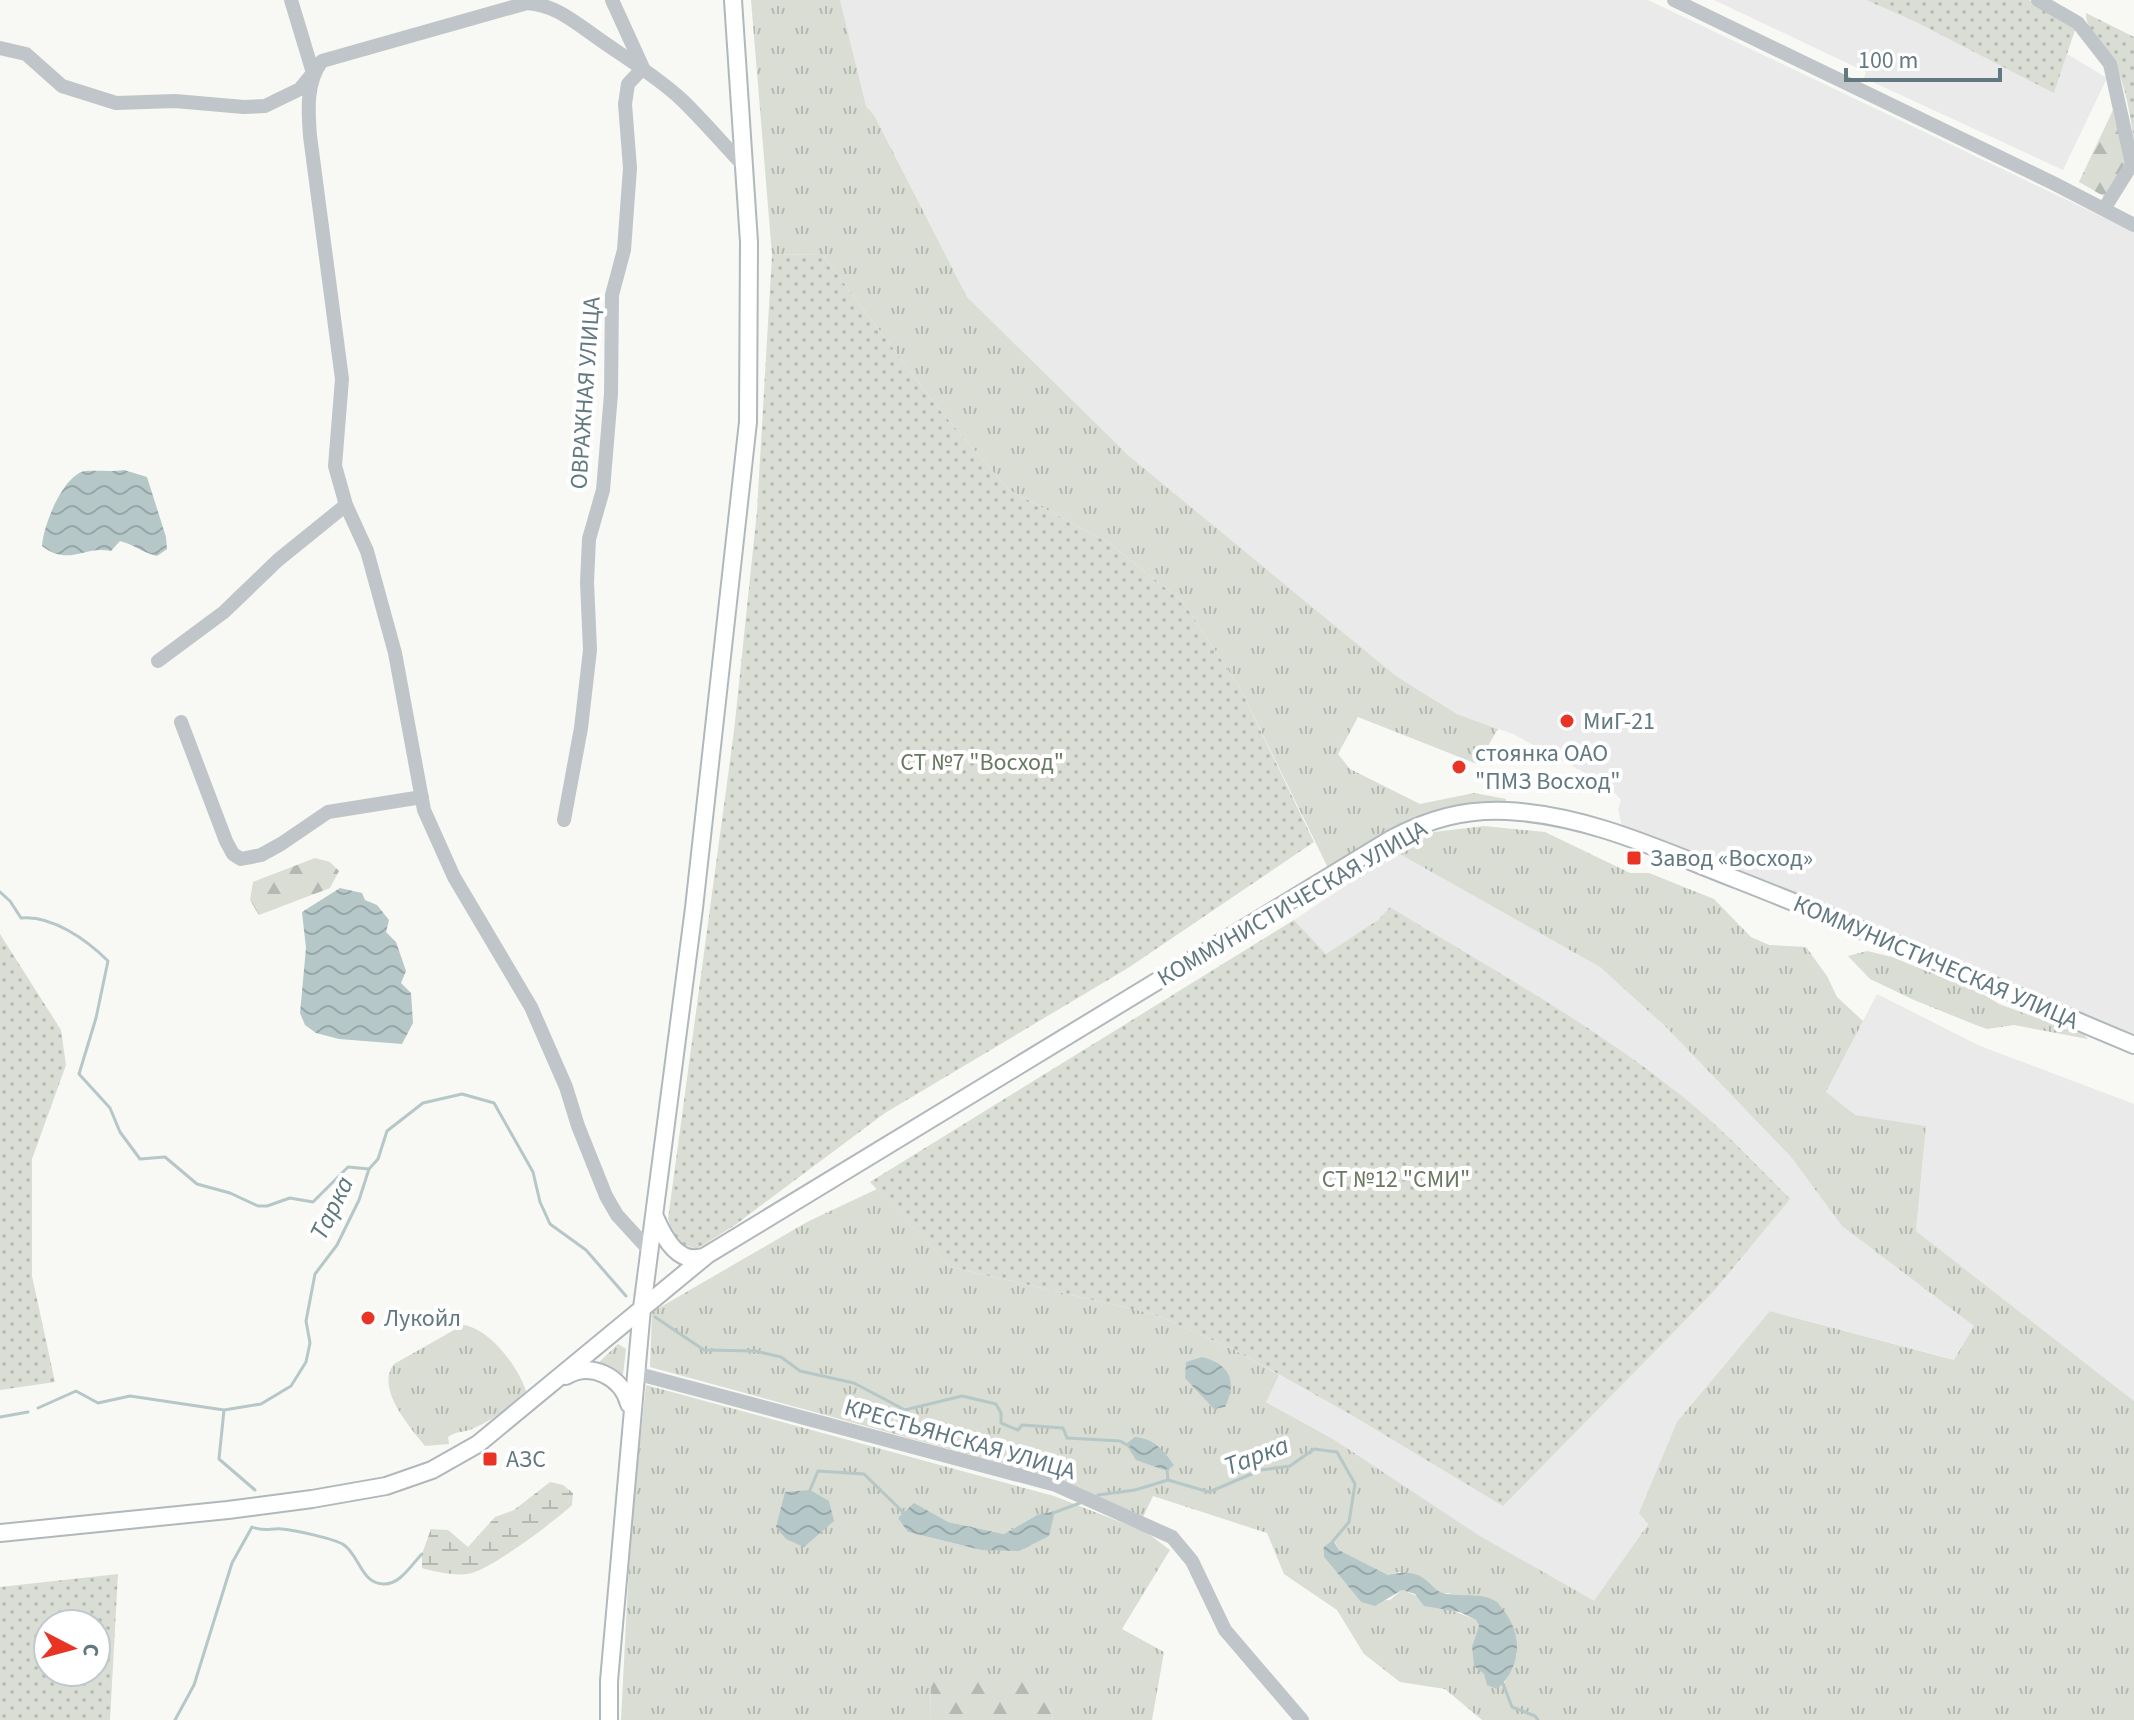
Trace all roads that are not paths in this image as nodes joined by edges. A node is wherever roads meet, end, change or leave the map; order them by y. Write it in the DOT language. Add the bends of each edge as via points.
graph roads {
  1 [pos="291,0"];
  2 [pos="612,0"];
  3 [pos="733,0"];
  4 [pos="2038,0"];
  5 [pos="1683,2"];
  6 [pos="0,48"];
  7 [pos="643,68"];
  8 [pos="313,73"];
  9 [pos="2133,162"];
  10 [pos="744,166"];
  11 [pos="2104,209"];
  12 [pos="2134,225"];
  13 [pos="346,505"];
  14 [pos="158,661"];
  15 [pos="181,722"];
  16 [pos="422,797"];
  17 [pos="564,820"];
  18 [pos="2134,1045"];
  19 [pos="654,1215"];
  20 [pos="649,1250"];
  21 [pos="707,1255"];
  22 [pos="642,1308"];
  23 [pos="643,1376"];
  24 [pos="544,1390"];
  25 [pos="631,1410"];
  26 [pos="0,1533"];
  27 [pos="609,1720"];
  28 [pos="1302,1720"];
  1 -- 8 [label="street"];
  2 -- 7 [label="street"];
  3 -- 10 [label="main road"];
  4 -- 9 [label="street" via="2078,23 2110,64"];
  5 -- 11 [label="street"];
  6 -- 8 [label="street" via="26,54 62,86 116,103 265,106 300,89"];
  7 -- 8 [label="street" via="556,9 527,3 322,61"];
  7 -- 10 [label="street"];
  7 -- 17 [label="street, ОВРАЖНАЯ УЛИЦА" via="628,84 625,104 630,168 624,250 612,295 603,490 589,539 590,650"];
  8 -- 13 [label="street" via="310,136 342,379 335,466"];
  9 -- 11 [label="street"];
  10 -- 19 [label="main road" via="748,422"];
  11 -- 12 [label="street"];
  13 -- 14 [label="street" via="224,612"];
  13 -- 16 [label="street" via="367,551 395,653"];
  15 -- 16 [label="street" via="226,841 241,859 261,855 328,812"];
  16 -- 20 [label="street" via="454,877 531,1007 606,1196"];
  18 -- 21 [label="main road, КОММУНИСТИЧЕСКАЯ УЛИЦА" via="1785,898 1598,827 1541,814 1459,813 1391,839"];
  19 -- 20 [label="main road"];
  19 -- 21 [label="main road" via="663,1237 683,1256"];
  20 -- 22 [label="main road"];
  21 -- 22 [label="main road, КОММУНИСТИЧЕСКАЯ УЛИЦА"];
  22 -- 23 [label="main road"];
  22 -- 24 [label="main road, КОММУНИСТИЧЕСКАЯ УЛИЦА"];
  23 -- 25 [label="main road"];
  23 -- 28 [label="street, КРЕСТЬЯНСКАЯ УЛИЦА" via="1056,1485 1172,1537 1192,1561 1225,1630"];
  24 -- 25 [label="main road" via="573,1372 602,1373 626,1390"];
  24 -- 26 [label="main road" via="463,1454 386,1486 240,1509"];
  25 -- 27 [label="main road"];
}
